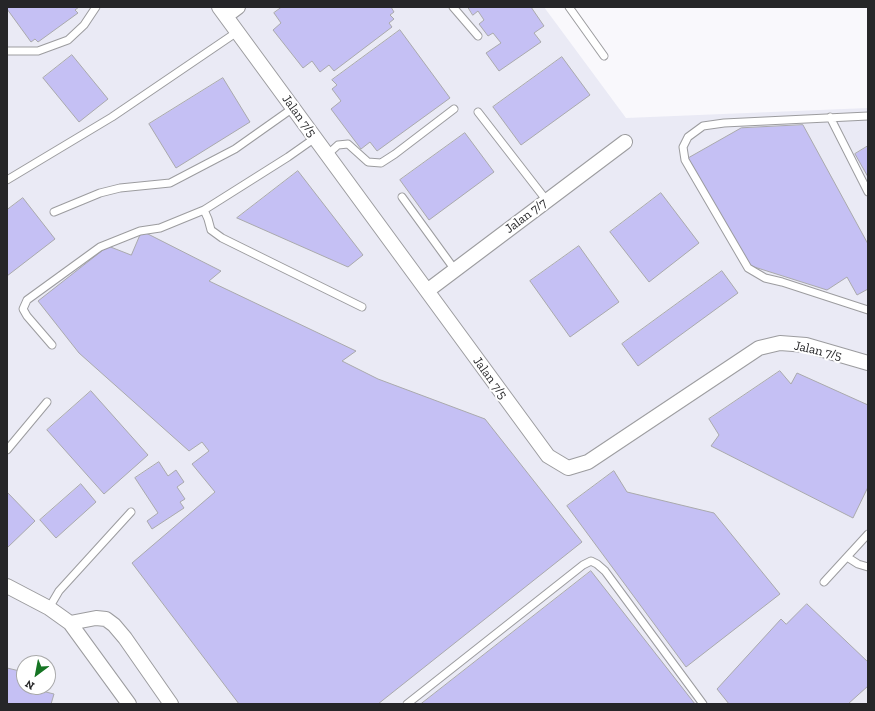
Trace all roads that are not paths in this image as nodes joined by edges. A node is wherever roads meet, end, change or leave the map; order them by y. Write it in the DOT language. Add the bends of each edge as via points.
graph roads {
  1 [pos="96,7"];
  2 [pos="238,7"];
  3 [pos="453,7"];
  4 [pos="568,7"];
  5 [pos="222,11"];
  6 [pos="237,32"];
  7 [pos="478,36"];
  8 [pos="7,51"];
  9 [pos="604,56"];
  10 [pos="293,108"];
  11 [pos="454,109"];
  12 [pos="478,112"];
  13 [pos="868,116"];
  14 [pos="830,117"];
  15 [pos="315,138"];
  16 [pos="625,142"];
  17 [pos="327,155"];
  18 [pos="7,180"];
  19 [pos="868,192"];
  20 [pos="402,197"];
  21 [pos="547,201"];
  22 [pos="204,210"];
  23 [pos="54,212"];
  24 [pos="455,270"];
  25 [pos="427,291"];
  26 [pos="362,307"];
  27 [pos="868,310"];
  28 [pos="52,345"];
  29 [pos="868,363"];
  30 [pos="47,402"];
  31 [pos="7,450"];
  32 [pos="131,512"];
  33 [pos="868,534"];
  34 [pos="847,557"];
  35 [pos="868,567"];
  36 [pos="824,582"];
  37 [pos="7,586"];
  38 [pos="49,608"];
  39 [pos="70,623"];
  40 [pos="129,704"];
  41 [pos="171,704"];
  42 [pos="407,704"];
  43 [pos="703,704"];
  1 -- 8 [label="lane" via="84,25 68,40 38,51"];
  2 -- 5 [label="street"];
  3 -- 7 [label="lane"];
  4 -- 9 [label="lane"];
  5 -- 6 [label="street, Jalan 7/5"];
  6 -- 10 [label="street, Jalan 7/5"];
  6 -- 18 [label="lane" via="112,117"];
  10 -- 15 [label="street, Jalan 7/5"];
  10 -- 23 [label="lane" via="235,149 170,183 120,188 100,193"];
  11 -- 17 [label="lane" via="381,163 368,162 348,144 338,145"];
  12 -- 21 [label="lane"];
  13 -- 14 [label="lane"];
  14 -- 19 [label="lane"];
  14 -- 27 [label="lane" via="703,126 688,136 683,147 684,153 748,268 765,278"];
  15 -- 17 [label="street, Jalan 7/5"];
  15 -- 22 [label="lane"];
  16 -- 21 [label="street, Jalan 7/7"];
  17 -- 25 [label="street, Jalan 7/5"];
  20 -- 24 [label="lane"];
  21 -- 24 [label="street, Jalan 7/7"];
  22 -- 26 [label="lane" via="211,230 222,238"];
  22 -- 28 [label="lane" via="160,228 140,231 100,247 27,300 23,309"];
  24 -- 25 [label="street, Jalan 7/7"];
  25 -- 29 [label="street, Jalan 7/5" via="548,456 568,468 588,462 758,348 780,343 806,345"];
  30 -- 31 [label="lane"];
  32 -- 38 [label="lane" via="59,591"];
  33 -- 34 [label="lane"];
  34 -- 35 [label="lane"];
  34 -- 36 [label="lane"];
  37 -- 38 [label="street"];
  38 -- 39 [label="street"];
  39 -- 40 [label="street"];
  39 -- 41 [label="street" via="96,618 106,619 114,625"];
  42 -- 43 [label="lane" via="591,561 605,571"];
}
